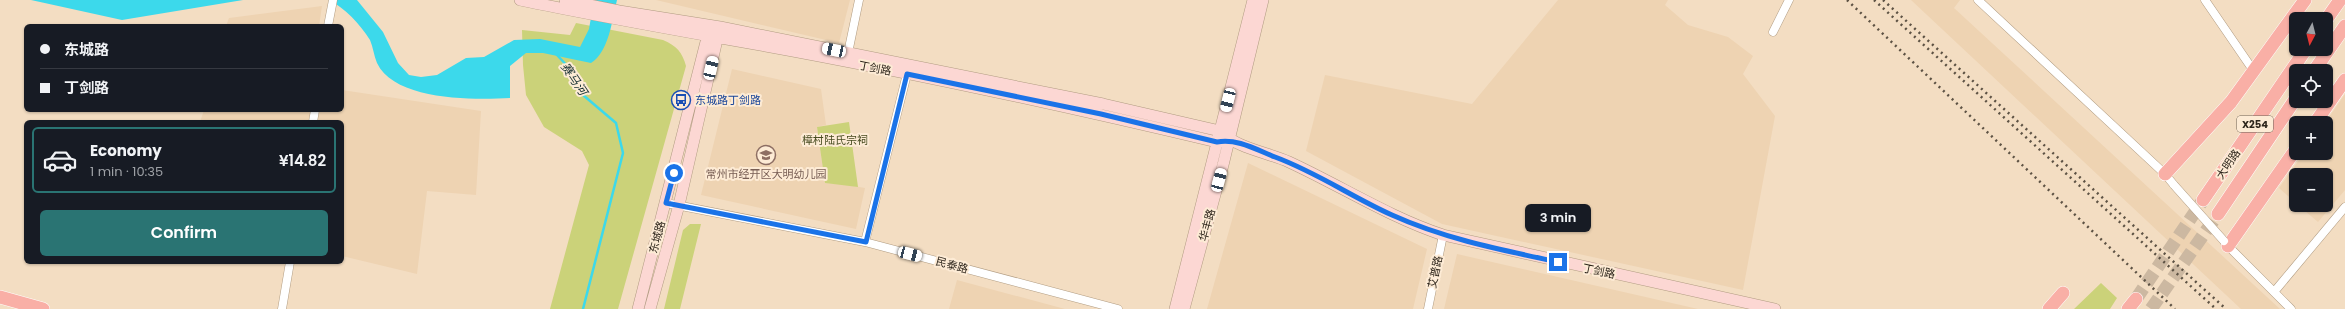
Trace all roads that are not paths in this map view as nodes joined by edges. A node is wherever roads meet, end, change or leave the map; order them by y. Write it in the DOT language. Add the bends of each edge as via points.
graph roads {
  1 [pos="333,0"];
  2 [pos="520,0"];
  3 [pos="565,0"];
  4 [pos="859,0"];
  5 [pos="1253,0"];
  6 [pos="1263,0"];
  7 [pos="1789,0"];
  8 [pos="1978,0"];
  9 [pos="2204,0"];
  10 [pos="2305,0"];
  11 [pos="2340,0"];
  12 [pos="591,10"];
  13 [pos="2332,12"];
  14 [pos="618,16"];
  15 [pos="328,24"];
  16 [pos="2345,26"];
  17 [pos="716,30"];
  18 [pos="1774,32"];
  19 [pos="707,36"];
  20 [pos="848,53"];
  21 [pos="2301,56"];
  22 [pos="2319,64"];
  23 [pos="2253,70"];
  24 [pos="907,74"];
  25 [pos="2345,80"];
  26 [pos="2289,108"];
  27 [pos="2320,116"];
  28 [pos="1219,137"];
  29 [pos="1229,140"];
  30 [pos="2289,159"];
  31 [pos="2165,174"];
  32 [pos="2203,200"];
  33 [pos="666,203"];
  34 [pos="679,205"];
  35 [pos="2345,207"];
  36 [pos="2218,214"];
  37 [pos="1443,235"];
  38 [pos="866,242"];
  39 [pos="2226,244"];
  40 [pos="290,264"];
  41 [pos="2063,292"];
  42 [pos="2274,292"];
  43 [pos="0,297"];
  44 [pos="1753,306"];
  45 [pos="43,309"];
  46 [pos="282,309"];
  47 [pos="638,309"];
  48 [pos="650,309"];
  49 [pos="1118,309"];
  50 [pos="1175,309"];
  51 [pos="1184,309"];
  52 [pos="1428,309"];
  53 [pos="1775,309"];
  54 [pos="2049,309"];
  55 [pos="2291,309"];
  1 -- 15 [label="street"];
  2 -- 12 [label="main road, 丁剑路"];
  3 -- 12 [label="main road, 丁剑路"];
  4 -- 20 [label="street"];
  5 -- 28 [label="main road, 华丰路"];
  6 -- 29 [label="main road, 华丰路"];
  7 -- 18 [label="street"];
  8 -- 31 [label="street"];
  9 -- 23 [label="street"];
  10 -- 23 [label="main road"];
  11 -- 13 [label="main road"];
  12 -- 14 [label="main road, 丁剑路"];
  14 -- 17 [label="main road, 丁剑路"];
  14 -- 19 [label="main road, 丁剑路"];
  16 -- 22 [label="main road"];
  17 -- 19 [label="main road, 丁剑路"];
  17 -- 20 [label="main road, 丁剑路"];
  17 -- 24 [label="main road, 丁剑路"];
  17 -- 34 [label="main road, 东城路"];
  19 -- 33 [label="main road, 东城路"];
  20 -- 28 [label="main road, 丁剑路" via="1103,104"];
  21 -- 32 [label="main road, 大明路 / X254"];
  23 -- 31 [label="main road" via="2231,102"];
  24 -- 28 [label="main road, 丁剑路"];
  24 -- 38 [label="street"];
  25 -- 27 [label="main road"];
  26 -- 36 [label="main road, 大明路 / X254"];
  28 -- 29 [label="main road, 丁剑路"];
  28 -- 50 [label="main road, 华丰路"];
  29 -- 37 [label="main road, 丁剑路" via="1288,162 1391,215"];
  29 -- 51 [label="main road, 华丰路"];
  30 -- 39 [label="main road"];
  31 -- 39 [label="street, bridge"];
  33 -- 34 [label="street, 民泰路"];
  33 -- 47 [label="main road, 东城路"];
  34 -- 38 [label="street, 民泰路"];
  34 -- 48 [label="main road, 东城路"];
  35 -- 42 [label="street"];
  37 -- 44 [label="main road, 丁剑路"];
  37 -- 52 [label="street, 艾普路"];
  38 -- 49 [label="street, 民泰路"];
  39 -- 42 [label="street"];
  40 -- 46 [label="street"];
  41 -- 54 [label="main road"];
  42 -- 55 [label="street"];
  43 -- 45 [label="main road"];
  44 -- 53 [label="main road, 丁剑路"];
}
